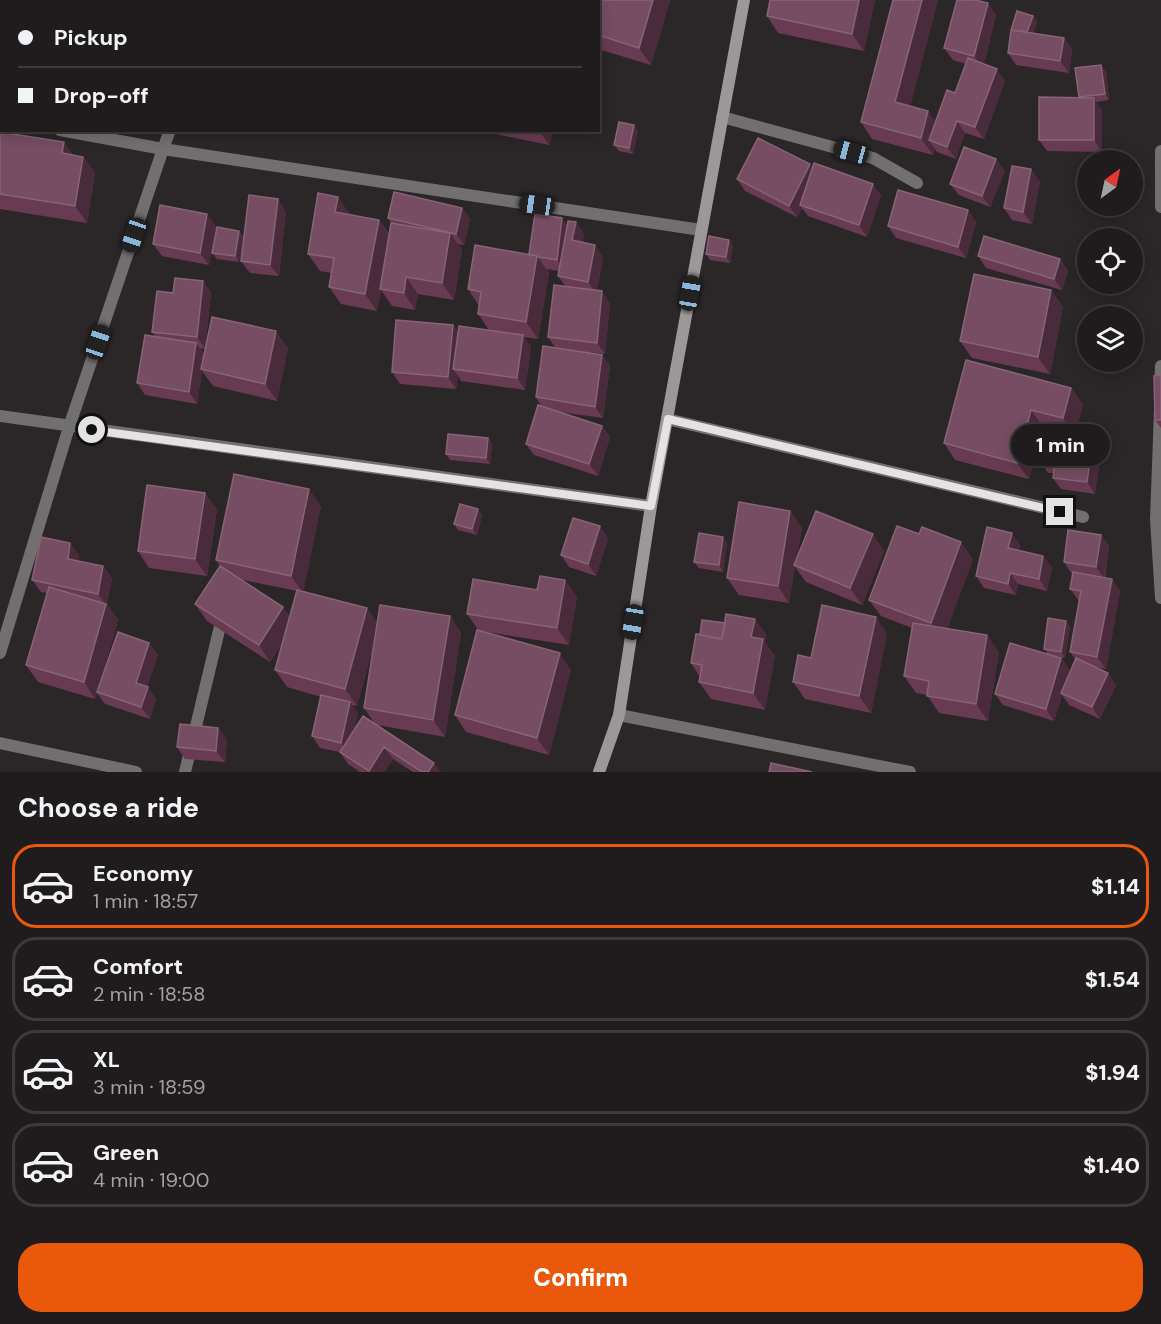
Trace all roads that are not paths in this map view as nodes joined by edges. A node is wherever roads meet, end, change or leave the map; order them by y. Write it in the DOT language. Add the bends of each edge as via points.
graph roads {
  1 [pos="744,0"];
  2 [pos="722,117"];
  3 [pos="71,132"];
  4 [pos="169,132"];
  5 [pos="163,149"];
  6 [pos="1161,151"];
  7 [pos="1161,165"];
  8 [pos="917,183"];
  9 [pos="1161,207"];
  10 [pos="701,230"];
  11 [pos="1161,366"];
  12 [pos="0,416"];
  13 [pos="668,419"];
  14 [pos="69,427"];
  15 [pos="651,506"];
  16 [pos="1083,517"];
  17 [pos="1159,541"];
  18 [pos="1161,598"];
  19 [pos="222,618"];
  20 [pos="0,653"];
  21 [pos="619,715"];
  22 [pos="0,743"];
  23 [pos="136,772"];
  24 [pos="185,772"];
  25 [pos="600,772"];
  26 [pos="910,772"];
  1 -- 2 [label="street"];
  2 -- 8 [label="street" via="873,158"];
  2 -- 10 [label="street"];
  3 -- 5 [label="street"];
  4 -- 5 [label="street"];
  5 -- 10 [label="street"];
  5 -- 14 [label="street"];
  6 -- 7 [label="street"];
  7 -- 9 [label="street"];
  10 -- 13 [label="street"];
  11 -- 17 [label="street"];
  12 -- 14 [label="street"];
  13 -- 15 [label="street"];
  13 -- 16 [label="street"];
  14 -- 15 [label="street"];
  14 -- 20 [label="street"];
  15 -- 21 [label="street"];
  17 -- 18 [label="street"];
  19 -- 24 [label="street"];
  21 -- 25 [label="street"];
  21 -- 26 [label="street"];
  22 -- 23 [label="street"];
}
